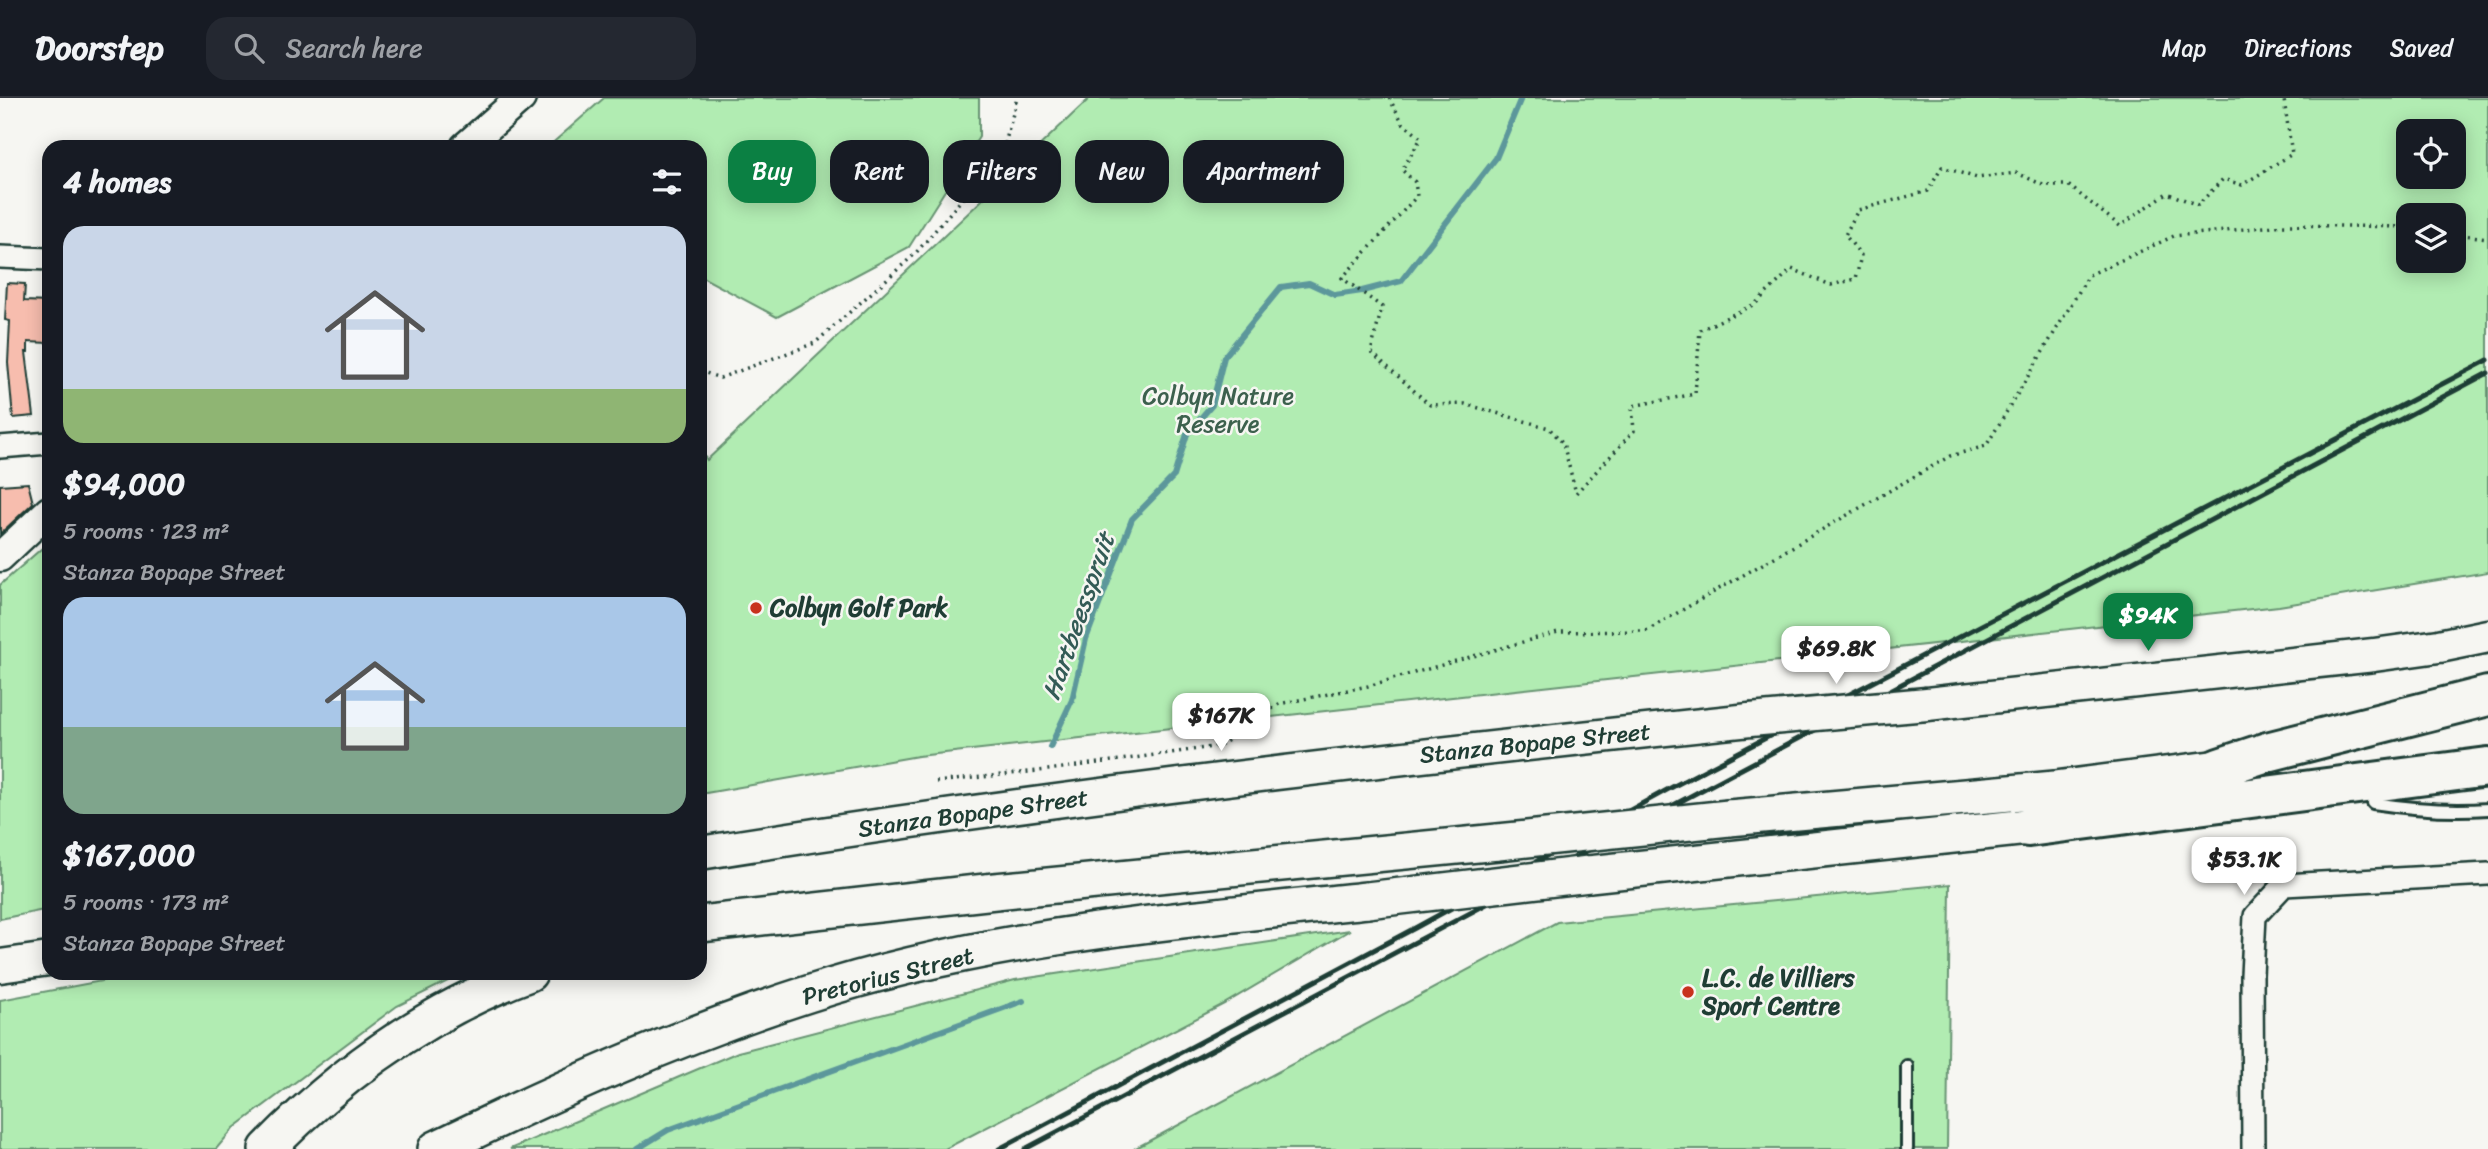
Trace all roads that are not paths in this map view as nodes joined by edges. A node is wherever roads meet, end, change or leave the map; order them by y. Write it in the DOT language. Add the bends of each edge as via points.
graph roads {
  1 [pos="521,98"];
  2 [pos="473,140"];
  3 [pos="0,257"];
  4 [pos="42,259"];
  5 [pos="42,444"];
  6 [pos="0,447"];
  7 [pos="42,518"];
  8 [pos="0,557"];
  9 [pos="2488,623"];
  10 [pos="2488,636"];
  11 [pos="2374,655"];
  12 [pos="2488,696"];
  13 [pos="2488,724"];
  14 [pos="2488,767"];
  15 [pos="2219,768"];
  16 [pos="2488,790"];
  17 [pos="2373,803"];
  18 [pos="2488,809"];
  19 [pos="2028,827"];
  20 [pos="707,852"];
  21 [pos="2488,874"];
  22 [pos="707,923"];
  23 [pos="42,960"];
  24 [pos="0,966"];
  25 [pos="511,980"];
  26 [pos="1907,1066"];
  27 [pos="267,1149"];
  28 [pos="436,1149"];
  29 [pos="1907,1149"];
  30 [pos="2253,1149"];
  1 -- 2 [label="street"];
  3 -- 4 [label="street"];
  5 -- 6 [label="street"];
  7 -- 8 [label="street"];
  9 -- 11 [label="main road, Stanza Bopape Street"];
  10 -- 11 [label="main road, Stanza Bopape Street"];
  11 -- 20 [label="main road, Stanza Bopape Street, bridge" via="1397,758 1120,792"];
  12 -- 15 [label="highway"];
  13 -- 15 [label="highway"];
  14 -- 19 [label="highway"];
  15 -- 22 [label="main road, bridge" via="2055,789 995,891"];
  16 -- 17 [label="highway"];
  17 -- 18 [label="lane" via="2455,812"];
  17 -- 19 [label="highway"];
  19 -- 28 [label="main road, Pretorius Street, bridge" via="1151,923 1033,941 810,993 695,1034"];
  21 -- 30 [label="street" via="2284,886 2255,916"];
  23 -- 24 [label="main road"];
  25 -- 27 [label="main road" via="393,1043 306,1110"];
  26 -- 29 [label="lane"];
}
